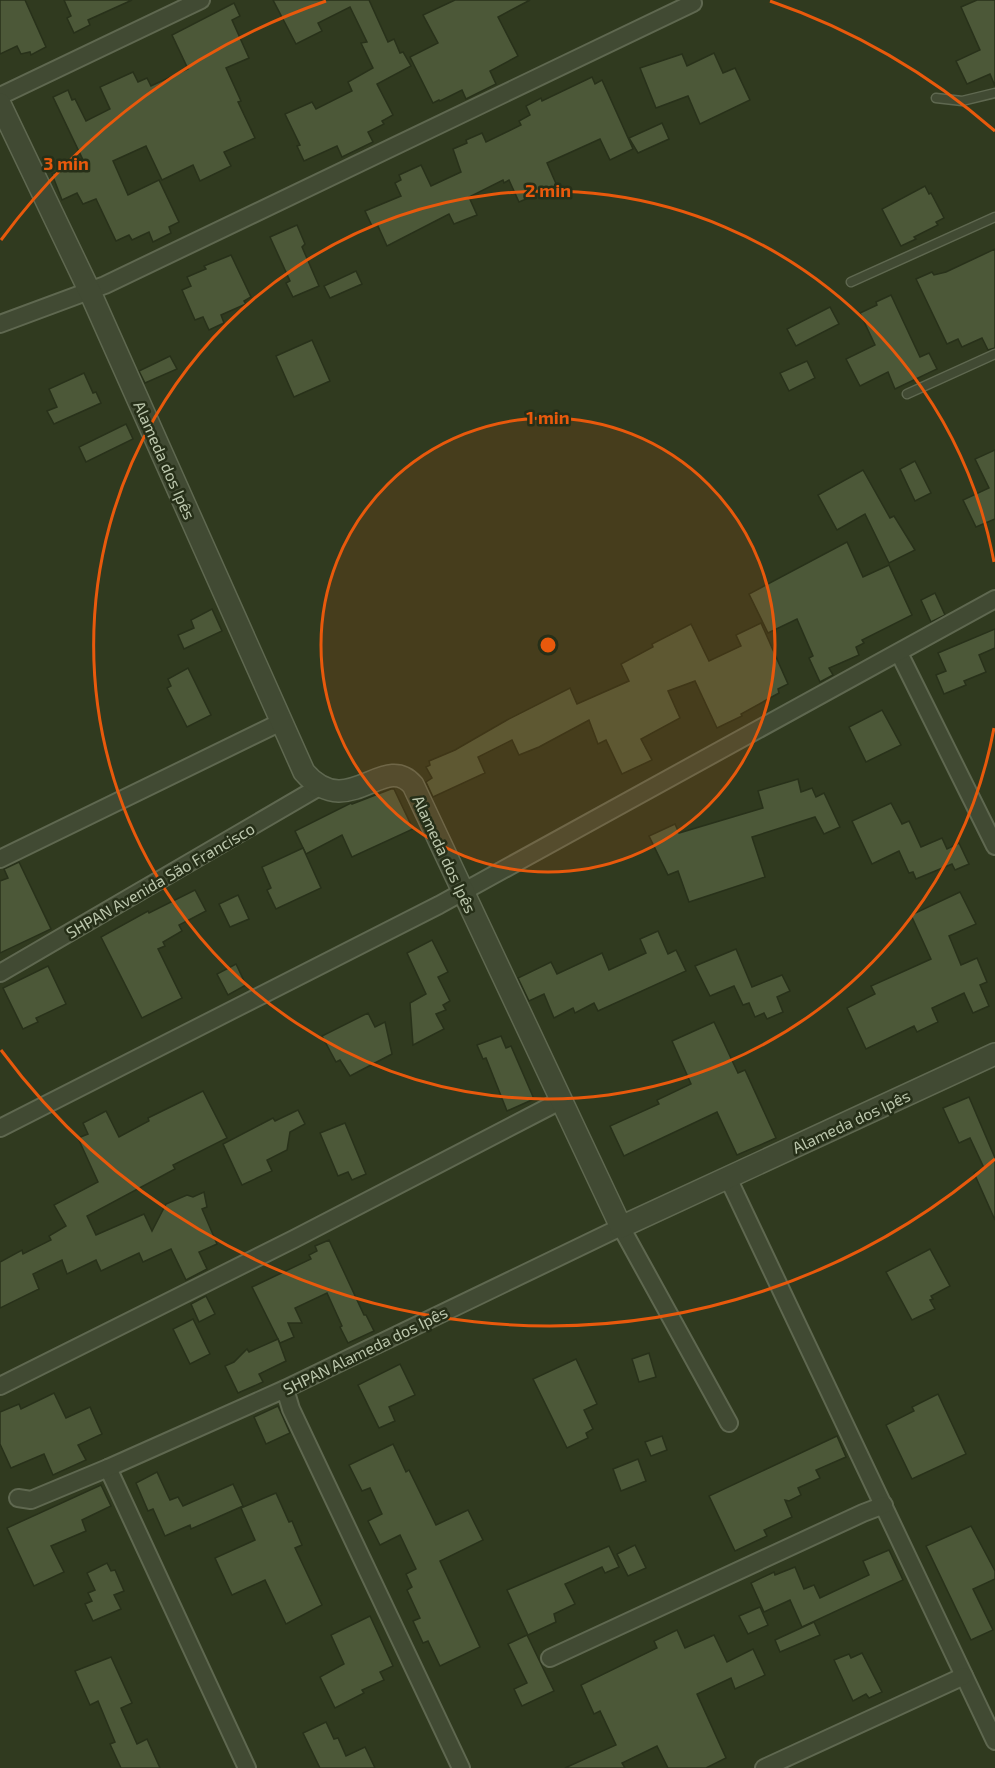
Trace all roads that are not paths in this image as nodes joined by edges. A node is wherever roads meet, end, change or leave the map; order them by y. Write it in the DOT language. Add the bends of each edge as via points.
graph roads {
  1 [pos="201,0"];
  2 [pos="693,3"];
  3 [pos="995,93"];
  4 [pos="0,96"];
  5 [pos="936,98"];
  6 [pos="0,104"];
  7 [pos="995,217"];
  8 [pos="851,282"];
  9 [pos="90,292"];
  10 [pos="0,324"];
  11 [pos="995,354"];
  12 [pos="907,394"];
  13 [pos="995,599"];
  14 [pos="899,653"];
  15 [pos="281,722"];
  16 [pos="319,787"];
  17 [pos="995,846"];
  18 [pos="0,859"];
  19 [pos="463,892"];
  20 [pos="0,973"];
  21 [pos="995,1054"];
  22 [pos="562,1100"];
  23 [pos="0,1128"];
  24 [pos="728,1178"];
  25 [pos="621,1227"];
  26 [pos="0,1386"];
  27 [pos="285,1389"];
  28 [pos="729,1423"];
  29 [pos="108,1468"];
  30 [pos="18,1498"];
  31 [pos="884,1505"];
  32 [pos="550,1658"];
  33 [pos="964,1676"];
  34 [pos="995,1741"];
  35 [pos="247,1768"];
  36 [pos="461,1768"];
  37 [pos="764,1768"];
  1 -- 4 [label="street"];
  2 -- 9 [label="street"];
  3 -- 5 [label="lane" via="962,101"];
  6 -- 9 [label="street, Alameda dos Ipês"];
  7 -- 8 [label="lane"];
  9 -- 10 [label="street"];
  9 -- 15 [label="street, Alameda dos Ipês"];
  11 -- 12 [label="lane"];
  13 -- 14 [label="street"];
  14 -- 17 [label="street"];
  14 -- 19 [label="street"];
  15 -- 16 [label="street, Alameda dos Ipês" via="304,772"];
  15 -- 18 [label="street"];
  16 -- 19 [label="street, Alameda dos Ipês" via="339,792 391,775 403,776 413,785"];
  16 -- 20 [label="street, SHPAN Avenida São Francisco"];
  19 -- 22 [label="street, Alameda dos Ipês"];
  19 -- 23 [label="street"];
  21 -- 24 [label="street, Alameda dos Ipês"];
  22 -- 25 [label="street, Alameda dos Ipês"];
  22 -- 26 [label="street"];
  24 -- 25 [label="street, Alameda dos Ipês"];
  24 -- 31 [label="street"];
  25 -- 27 [label="street, SHPAN Alameda dos Ipês"];
  25 -- 28 [label="street"];
  27 -- 29 [label="street, SHPAN Alameda dos Ipês"];
  27 -- 36 [label="street"];
  29 -- 30 [label="street, SHPAN Alameda dos Ipês" via="31,1500"];
  29 -- 35 [label="street"];
  31 -- 32 [label="street"];
  31 -- 33 [label="street"];
  33 -- 34 [label="street"];
  33 -- 37 [label="street"];
}
